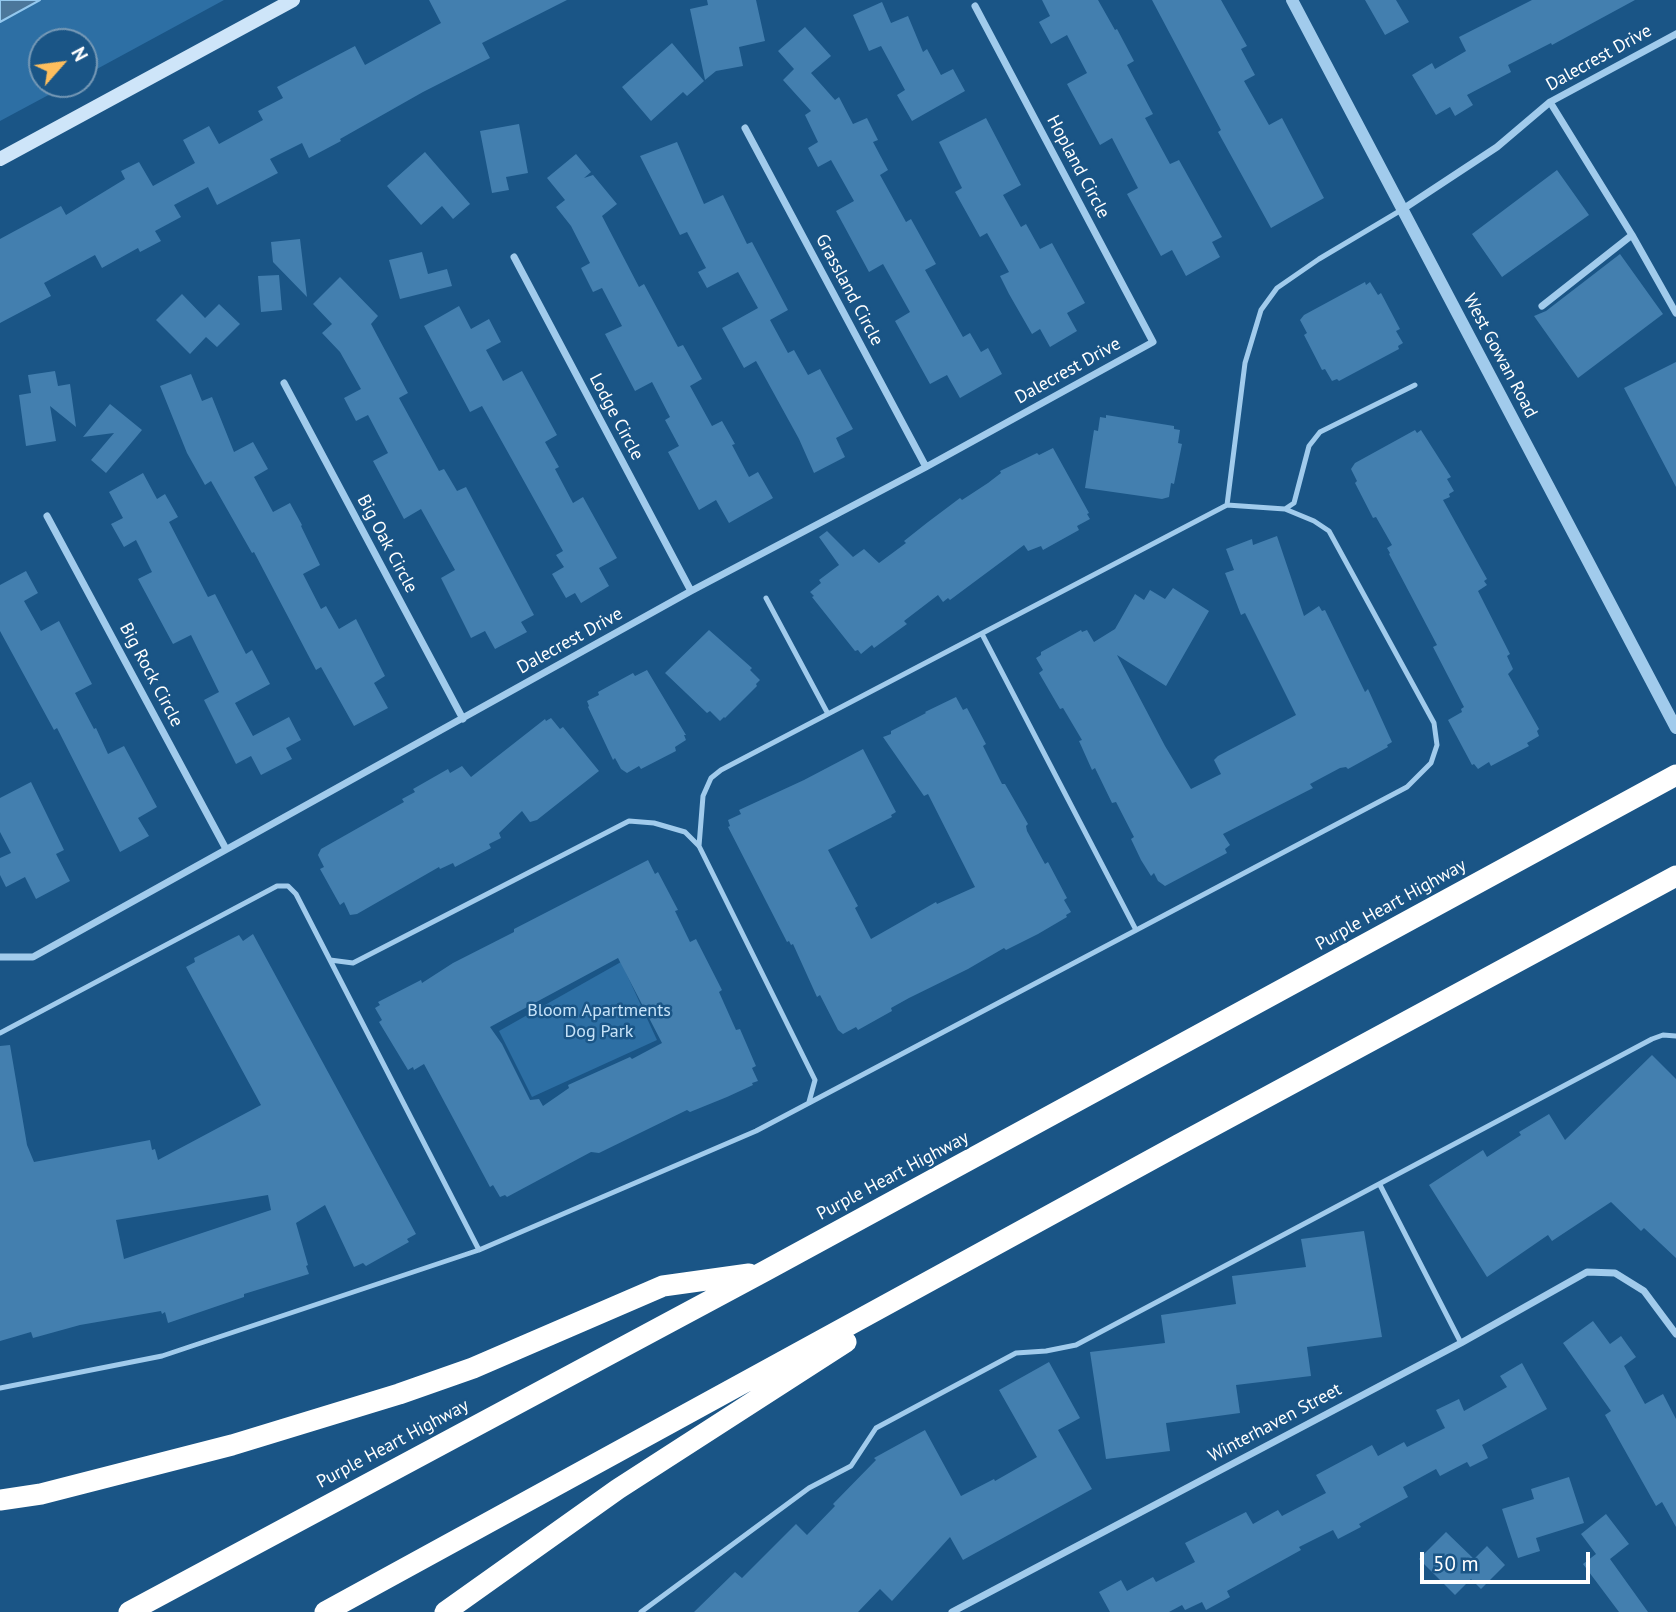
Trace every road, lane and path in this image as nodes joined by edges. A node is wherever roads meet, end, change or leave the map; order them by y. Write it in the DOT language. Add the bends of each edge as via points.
graph roads {
  1 [pos="293,0"];
  2 [pos="1292,0"];
  3 [pos="975,6"];
  4 [pos="1676,34"];
  5 [pos="1550,102"];
  6 [pos="745,128"];
  7 [pos="0,159"];
  8 [pos="1403,209"];
  9 [pos="1632,236"];
  10 [pos="514,257"];
  11 [pos="1542,306"];
  12 [pos="1676,313"];
  13 [pos="1153,342"];
  14 [pos="284,383"];
  15 [pos="1415,385"];
  16 [pos="926,467"];
  17 [pos="1227,505"];
  18 [pos="1285,509"];
  19 [pos="47,516"];
  20 [pos="691,591"];
  21 [pos="766,597"];
  22 [pos="982,634"];
  23 [pos="828,714"];
  24 [pos="463,719"];
  25 [pos="1676,728"];
  26 [pos="1676,775"];
  27 [pos="699,846"];
  28 [pos="226,849"];
  29 [pos="1676,876"];
  30 [pos="1136,930"];
  31 [pos="0,957"];
  32 [pos="330,960"];
  33 [pos="0,1033"];
  34 [pos="1676,1036"];
  35 [pos="809,1102"];
  36 [pos="1380,1185"];
  37 [pos="479,1250"];
  38 [pos="989,1250"];
  39 [pos="765,1271"];
  40 [pos="1676,1334"];
  41 [pos="1461,1343"];
  42 [pos="0,1388"];
  43 [pos="0,1500"];
  44 [pos="128,1612"];
  45 [pos="325,1612"];
  46 [pos="445,1612"];
  47 [pos="641,1612"];
  48 [pos="952,1612"];
  1 -- 7 [label="main road"];
  2 -- 8 [label="street, West Gowan Road"];
  3 -- 13 [label="street, Hopland Circle"];
  4 -- 5 [label="street, Dalecrest Drive"];
  5 -- 8 [label="street, Dalecrest Drive" via="1497,147"];
  5 -- 9 [label="street"];
  6 -- 16 [label="street, Grassland Circle"];
  8 -- 17 [label="lane" via="1277,288 1261,310 1245,363"];
  8 -- 25 [label="street, West Gowan Road"];
  9 -- 11 [label="street"];
  9 -- 12 [label="street"];
  10 -- 20 [label="street, Lodge Circle"];
  13 -- 16 [label="street, Dalecrest Drive"];
  14 -- 24 [label="street, Big Oak Circle"];
  15 -- 18 [label="lane" via="1320,432 1309,446 1294,503"];
  16 -- 20 [label="street, Dalecrest Drive"];
  17 -- 18 [label="lane"];
  17 -- 22 [label="lane"];
  18 -- 30 [label="lane" via="1329,531 1434,723 1437,745 1431,764 1407,787"];
  19 -- 28 [label="street, Big Rock Circle"];
  20 -- 24 [label="street, Dalecrest Drive"];
  21 -- 23 [label="lane"];
  22 -- 23 [label="lane"];
  22 -- 30 [label="lane"];
  23 -- 27 [label="lane" via="711,778 703,796"];
  24 -- 28 [label="street, Dalecrest Drive"];
  26 -- 39 [label="highway, Purple Heart Highway"];
  27 -- 32 [label="lane" via="685,832 629,821 353,963"];
  27 -- 35 [label="lane" via="815,1080"];
  28 -- 31 [label="street, Dalecrest Drive" via="33,957"];
  29 -- 38 [label="highway"];
  30 -- 35 [label="lane"];
  32 -- 33 [label="lane" via="296,894 288,886 277,886"];
  32 -- 37 [label="lane"];
  34 -- 36 [label="lane" via="1652,1039"];
  35 -- 37 [label="lane" via="756,1131"];
  36 -- 41 [label="lane"];
  36 -- 47 [label="lane" via="1076,1345 1016,1353 876,1428 851,1466 809,1488"];
  37 -- 42 [label="lane" via="162,1356"];
  38 -- 45 [label="highway"];
  38 -- 46 [label="highway" via="618,1489"];
  39 -- 43 [label="highway" via="663,1286 472,1368 399,1394 232,1445 41,1494"];
  39 -- 44 [label="highway, Purple Heart Highway"];
  40 -- 41 [label="street, Winterhaven Street" via="1644,1291 1615,1273 1587,1272"];
  41 -- 48 [label="street, Winterhaven Street"];
}
